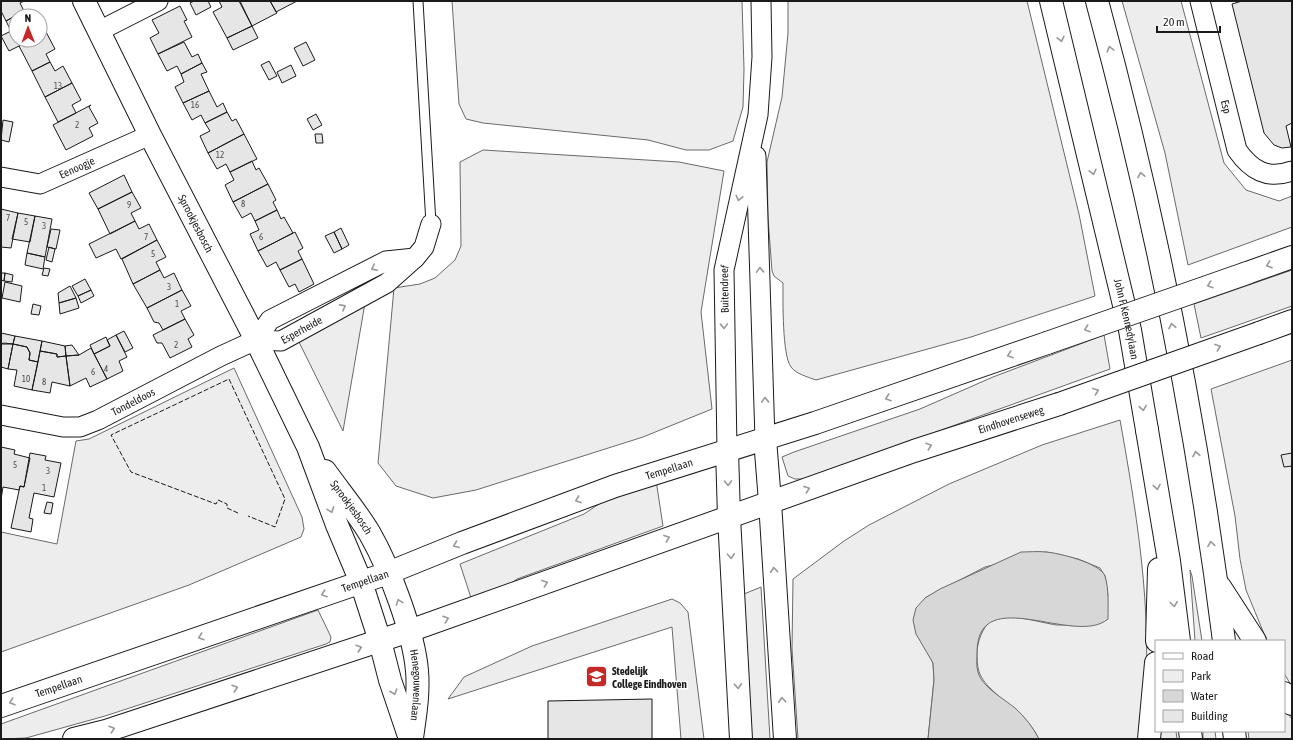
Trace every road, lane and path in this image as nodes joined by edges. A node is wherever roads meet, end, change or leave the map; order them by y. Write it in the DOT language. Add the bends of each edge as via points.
graph roads {
  1 [pos="84,1"];
  2 [pos="158,1"];
  3 [pos="418,1"];
  4 [pos="761,1"];
  5 [pos="1051,1"];
  6 [pos="1097,1"];
  7 [pos="1200,1"];
  8 [pos="99,31"];
  9 [pos="755,132"];
  10 [pos="150,135"];
  11 [pos="1292,171"];
  12 [pos="1,177"];
  13 [pos="431,224"];
  14 [pos="1292,256"];
  15 [pos="1292,321"];
  16 [pos="256,340"];
  17 [pos="1,416"];
  18 [pos="765,439"];
  19 [pos="308,447"];
  20 [pos="727,450"];
  21 [pos="770,502"];
  22 [pos="1161,510"];
  23 [pos="729,517"];
  24 [pos="388,572"];
  25 [pos="361,582"];
  26 [pos="1217,582"];
  27 [pos="409,631"];
  28 [pos="1157,640"];
  29 [pos="1179,640"];
  30 [pos="1224,640"];
  31 [pos="1254,640"];
  32 [pos="380,641"];
  33 [pos="1155,674"];
  34 [pos="1285,694"];
  35 [pos="1292,704"];
  36 [pos="1,706"];
  37 [pos="74,739"];
  38 [pos="411,739"];
  39 [pos="741,739"];
  40 [pos="785,739"];
  41 [pos="1149,739"];
  1 -- 8 [label="main road, Sprookjesbosch"];
  2 -- 8 [label="street"];
  3 -- 13 [label="lane, Esperheide"];
  4 -- 9 [label="street, Buitendreef" via="761,73"];
  5 -- 22 [label="main road, John F. Kennedylaan, one-way" via="1130,330"];
  26 -- 6 [label="main road, one-way" via="1188,408 1147,206 1122,92"];
  7 -- 11 [label="street, Esp" via="1237,150 1245,162 1257,171 1273,175"];
  8 -- 10 [label="main road, Sprookjesbosch"];
  18 -- 9 [label="street, Buitendreef, one-way"];
  9 -- 20 [label="street, Buitendreef, one-way" via="724,270"];
  10 -- 12 [label="street, Eenoogje" via="40,184"];
  10 -- 16 [label="main road, Sprookjesbosch"];
  13 -- 16 [label="street, Esperheide" via="424,247 387,283 281,341"];
  14 -- 18 [label="main road, one-way, bridge"];
  21 -- 15 [label="main road, Eindhovenseweg, one-way, bridge" via="914,451 1059,404"];
  16 -- 17 [label="street, Tondeldoos" via="80,427 63,427"];
  16 -- 19 [label="main road, Sprookjesbosch"];
  18 -- 20 [label="main road, Tempellaan"];
  18 -- 21 [label="main road"];
  19 -- 24 [label="main road, Sprookjesbosch" via="370,534"];
  19 -- 25 [label="main road, Sprookjesbosch, one-way"];
  20 -- 23 [label="main road, one-way"];
  20 -- 24 [label="main road, Tempellaan, one-way" via="608,489"];
  21 -- 23 [label="main road, Eindhovenseweg"];
  40 -- 21 [label="main road, one-way"];
  22 -- 28 [label="main road"];
  22 -- 29 [label="main road, John F. Kennedylaan, one-way"];
  27 -- 23 [label="main road, one-way"];
  23 -- 39 [label="main road, one-way"];
  24 -- 25 [label="main road, Tempellaan"];
  27 -- 24 [label="main road, Sprookjesbosch, one-way"];
  25 -- 32 [label="main road, Sprookjesbosch"];
  25 -- 36 [label="main road, Tempellaan, one-way"];
  26 -- 30 [label="main road"];
  26 -- 31 [label="main road"];
  27 -- 32 [label="main road"];
  27 -- 38 [label="main road, Henegouwenlaan" via="417,670 418,695"];
  37 -- 32 [label="main road, one-way" via="106,731"];
  32 -- 38 [label="main road, Henegouwenlaan, one-way" via="390,680"];
  33 -- 41 [label="main road"];
  34 -- 35 [label="main road"];
}
